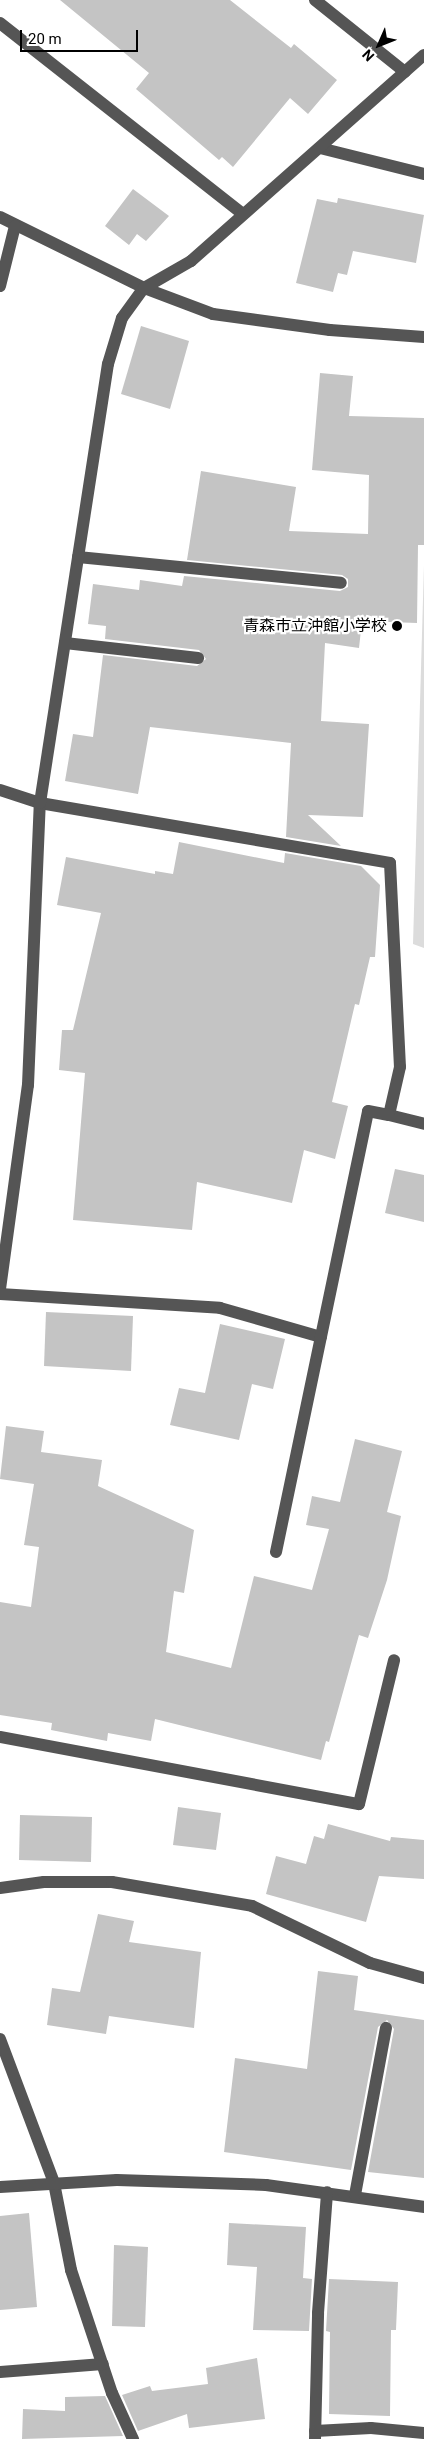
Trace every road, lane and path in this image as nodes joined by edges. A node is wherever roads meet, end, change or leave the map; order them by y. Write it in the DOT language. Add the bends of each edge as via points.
graph roads {
  1 [pos="315,0"];
  2 [pos="0,23"];
  3 [pos="424,55"];
  4 [pos="405,72"];
  5 [pos="320,148"];
  6 [pos="424,174"];
  7 [pos="243,214"];
  8 [pos="0,217"];
  9 [pos="15,226"];
  10 [pos="0,286"];
  11 [pos="144,288"];
  12 [pos="424,337"];
  13 [pos="78,557"];
  14 [pos="341,583"];
  15 [pos="65,642"];
  16 [pos="198,658"];
  17 [pos="0,790"];
  18 [pos="40,803"];
  19 [pos="389,1115"];
  20 [pos="424,1124"];
  21 [pos="0,1289"];
  22 [pos="0,1294"];
  23 [pos="321,1336"];
  24 [pos="276,1552"];
  25 [pos="394,1660"];
  26 [pos="0,1737"];
  27 [pos="0,1888"];
  28 [pos="424,1978"];
  29 [pos="386,2028"];
  30 [pos="0,2039"];
  31 [pos="54,2183"];
  32 [pos="0,2187"];
  33 [pos="327,2192"];
  34 [pos="355,2196"];
  35 [pos="424,2207"];
  36 [pos="103,2364"];
  37 [pos="0,2372"];
  38 [pos="424,2432"];
  39 [pos="315,2435"];
  40 [pos="133,2439"];
  1 -- 4 [label="street"];
  2 -- 7 [label="street"];
  3 -- 4 [label="street"];
  4 -- 5 [label="street"];
  5 -- 6 [label="street"];
  5 -- 7 [label="street"];
  7 -- 11 [label="street" via="191,260"];
  8 -- 9 [label="street"];
  9 -- 10 [label="street"];
  9 -- 11 [label="street"];
  11 -- 12 [label="street" via="213,314 330,330"];
  11 -- 13 [label="street" via="122,318 108,364"];
  13 -- 14 [label="street"];
  13 -- 15 [label="street"];
  15 -- 16 [label="street"];
  15 -- 18 [label="street"];
  17 -- 18 [label="street"];
  18 -- 19 [label="street" via="390,863 400,1067"];
  18 -- 21 [label="street" via="28,1085"];
  19 -- 20 [label="street"];
  19 -- 23 [label="street" via="368,1111"];
  22 -- 23 [label="street" via="220,1308"];
  23 -- 24 [label="street"];
  25 -- 26 [label="street" via="359,1804"];
  27 -- 28 [label="street" via="44,1882 112,1882 252,1906 370,1963"];
  29 -- 34 [label="street"];
  30 -- 31 [label="street"];
  31 -- 32 [label="street"];
  31 -- 33 [label="street" via="118,2180"];
  31 -- 36 [label="street" via="71,2270"];
  33 -- 34 [label="street"];
  33 -- 39 [label="street" via="318,2313"];
  34 -- 35 [label="street"];
  36 -- 37 [label="street"];
  36 -- 40 [label="street"];
  38 -- 39 [label="street" via="371,2428"];
}
